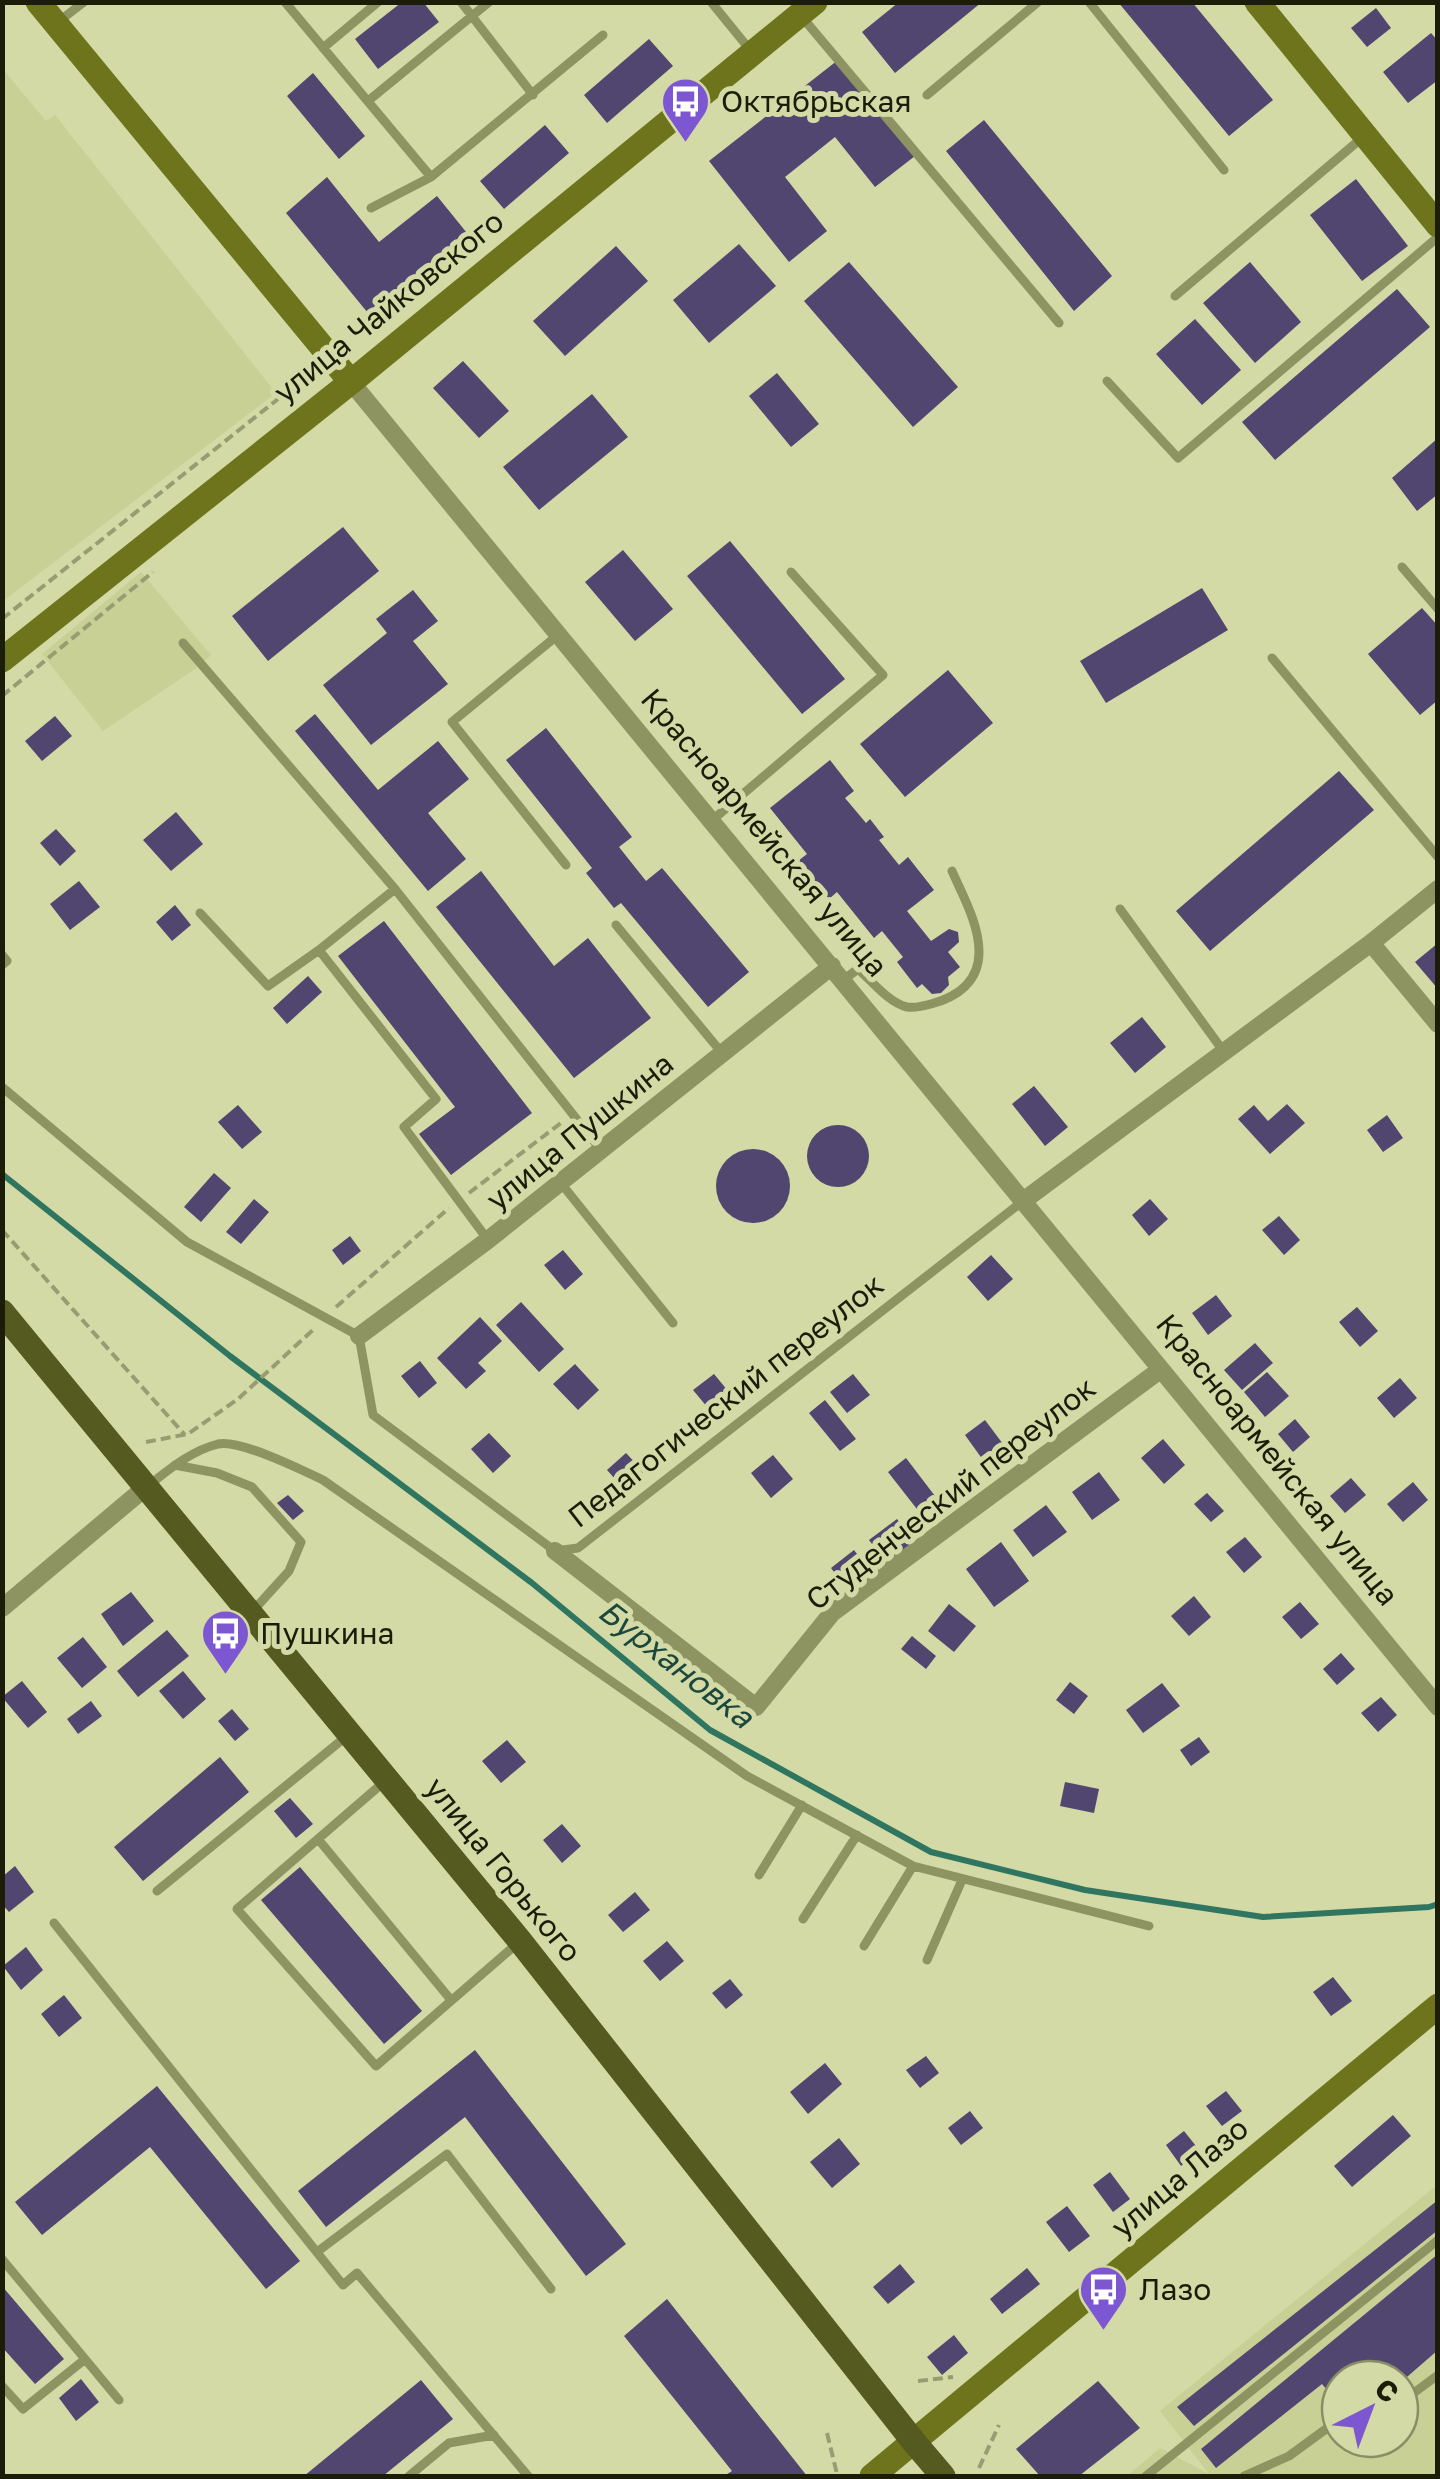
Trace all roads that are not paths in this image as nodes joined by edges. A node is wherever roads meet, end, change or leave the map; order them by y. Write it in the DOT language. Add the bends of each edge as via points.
graph roads {
  1 [pos="38,2"];
  2 [pos="84,2"];
  3 [pos="285,2"];
  4 [pos="378,2"];
  5 [pos="460,2"];
  6 [pos="489,2"];
  7 [pos="711,2"];
  8 [pos="1038,2"];
  9 [pos="1089,2"];
  10 [pos="1257,2"];
  11 [pos="807,8"];
  12 [pos="472,17"];
  13 [pos="56,24"];
  14 [pos="604,35"];
  15 [pos="323,48"];
  16 [pos="753,53"];
  17 [pos="533,95"];
  18 [pos="927,95"];
  19 [pos="368,101"];
  20 [pos="1365,136"];
  21 [pos="1224,170"];
  22 [pos="431,177"];
  23 [pos="371,208"];
  24 [pos="1438,224"];
  25 [pos="1438,237"];
  26 [pos="1175,296"];
  27 [pos="1059,323"];
  28 [pos="1106,381"];
  29 [pos="350,382"];
  30 [pos="1402,567"];
  31 [pos="791,572"];
  32 [pos="1438,609"];
  33 [pos="558,635"];
  34 [pos="183,643"];
  35 [pos="1272,658"];
  36 [pos="2,660"];
  37 [pos="710,822"];
  38 [pos="1438,857"];
  39 [pos="566,865"];
  40 [pos="952,871"];
  41 [pos="395,889"];
  42 [pos="1435,895"];
  43 [pos="1120,909"];
  44 [pos="200,913"];
  45 [pos="616,924"];
  46 [pos="1370,942"];
  47 [pos="319,950"];
  48 [pos="2,955"];
  49 [pos="2,965"];
  50 [pos="837,972"];
  51 [pos="1438,1024"];
  52 [pos="1224,1052"];
  53 [pos="722,1053"];
  54 [pos="2,1086"];
  55 [pos="601,1150"];
  56 [pos="560,1182"];
  57 [pos="1023,1201"];
  58 [pos="488,1240"];
  59 [pos="2,1312"];
  60 [pos="673,1324"];
  61 [pos="359,1336"];
  62 [pos="1160,1370"];
  63 [pos="175,1465"];
  64 [pos="146,1487"];
  65 [pos="555,1552"];
  66 [pos="2,1608"];
  67 [pos="251,1614"];
  68 [pos="1438,1707"];
  69 [pos="350,1734"];
  70 [pos="387,1779"];
  71 [pos="802,1806"];
  72 [pos="856,1836"];
  73 [pos="318,1839"];
  74 [pos="912,1866"];
  75 [pos="759,1874"];
  76 [pos="962,1880"];
  77 [pos="157,1891"];
  78 [pos="803,1919"];
  79 [pos="54,1923"];
  80 [pos="1148,1926"];
  81 [pos="520,1941"];
  82 [pos="864,1946"];
  83 [pos="927,1960"];
  84 [pos="452,2000"];
  85 [pos="1438,2006"];
  86 [pos="1438,2240"];
  87 [pos="317,2252"];
  88 [pos="2,2260"];
  89 [pos="552,2289"];
  90 [pos="84,2360"];
  91 [pos="2,2386"];
  92 [pos="118,2400"];
  93 [pos="1320,2433"];
  94 [pos="494,2435"];
  95 [pos="914,2442"];
  96 [pos="408,2476"];
  97 [pos="528,2476"];
  98 [pos="872,2476"];
  99 [pos="944,2476"];
  100 [pos="1146,2476"];
  101 [pos="1244,2476"];
  1 -- 13 [label="main road, Красноармейская улица"];
  2 -- 13 [label="lane"];
  3 -- 15 [label="lane"];
  4 -- 15 [label="lane"];
  5 -- 12 [label="lane"];
  6 -- 12 [label="lane"];
  7 -- 16 [label="lane"];
  8 -- 18 [label="lane"];
  9 -- 21 [label="lane"];
  10 -- 20 [label="main road"];
  11 -- 16 [label="main road, улица Чайковского"];
  11 -- 27 [label="lane"];
  12 -- 17 [label="lane"];
  12 -- 19 [label="lane"];
  13 -- 29 [label="main road, Красноармейская улица"];
  14 -- 17 [label="lane"];
  15 -- 19 [label="lane"];
  16 -- 29 [label="main road, улица Чайковского"];
  17 -- 22 [label="lane"];
  19 -- 22 [label="lane"];
  20 -- 24 [label="main road"];
  20 -- 26 [label="lane"];
  22 -- 23 [label="lane"];
  25 -- 28 [label="lane" via="1178,458"];
  29 -- 33 [label="street, Красноармейская улица"];
  29 -- 36 [label="main road, улица Чайковского"];
  30 -- 32 [label="lane"];
  31 -- 37 [label="lane" via="884,675"];
  33 -- 37 [label="street, Красноармейская улица"];
  33 -- 39 [label="lane" via="452,722"];
  34 -- 41 [label="lane"];
  35 -- 38 [label="lane"];
  37 -- 50 [label="street, Красноармейская улица"];
  40 -- 50 [label="lane" via="979,945 972,979 960,992 907,1007 858,969"];
  41 -- 47 [label="lane"];
  41 -- 55 [label="lane"];
  42 -- 46 [label="street"];
  43 -- 52 [label="lane"];
  44 -- 47 [label="lane" via="268,986"];
  45 -- 53 [label="lane"];
  46 -- 51 [label="street"];
  46 -- 52 [label="street"];
  47 -- 58 [label="lane" via="436,1099 404,1128"];
  48 -- 49 [label="lane" via="8,961"];
  50 -- 53 [label="street, улица Пушкина"];
  50 -- 57 [label="street, Красноармейская улица"];
  52 -- 57 [label="street"];
  53 -- 55 [label="street, улица Пушкина"];
  54 -- 61 [label="lane" via="187,1242"];
  55 -- 56 [label="street, улица Пушкина"];
  56 -- 58 [label="street, улица Пушкина"];
  56 -- 60 [label="lane"];
  57 -- 62 [label="street, Красноармейская улица"];
  57 -- 65 [label="lane, Педагогический переулок" via="578,1548"];
  58 -- 61 [label="street, улица Пушкина"];
  59 -- 64 [label="main road, улица Горького"];
  61 -- 65 [label="lane, Педагогический переулок" via="373,1416"];
  62 -- 65 [label="street, Студенческий переулок" via="832,1613 756,1707"];
  62 -- 68 [label="street, Красноармейская улица"];
  63 -- 64 [label="lane"];
  63 -- 67 [label="lane" via="252,1486 301,1542 290,1571"];
  63 -- 71 [label="lane" via="222,1442 323,1480 748,1776"];
  64 -- 66 [label="street"];
  64 -- 67 [label="main road, улица Горького"];
  67 -- 69 [label="main road, улица Горького"];
  69 -- 70 [label="main road, улица Горького"];
  69 -- 77 [label="lane"];
  70 -- 73 [label="lane"];
  70 -- 81 [label="main road, улица Горького"];
  71 -- 72 [label="lane"];
  71 -- 75 [label="lane"];
  72 -- 74 [label="lane"];
  72 -- 78 [label="lane"];
  73 -- 84 [label="lane"];
  73 -- 84 [label="lane" via="237,1908 376,2066"];
  74 -- 76 [label="lane"];
  74 -- 82 [label="lane"];
  76 -- 80 [label="lane"];
  76 -- 83 [label="lane"];
  79 -- 87 [label="lane"];
  81 -- 84 [label="lane"];
  81 -- 95 [label="main road, улица Горького"];
  85 -- 95 [label="main road, улица Лазо"];
  86 -- 100 [label="lane"];
  87 -- 89 [label="lane" via="447,2154"];
  87 -- 94 [label="lane" via="343,2284 357,2273"];
  88 -- 90 [label="lane"];
  90 -- 91 [label="lane" via="23,2410"];
  90 -- 92 [label="lane"];
  93 -- 101 [label="lane"];
  94 -- 96 [label="lane" via="449,2443"];
  94 -- 97 [label="lane"];
  95 -- 98 [label="main road, улица Лазо"];
  95 -- 99 [label="main road, улица Горького"];
}
